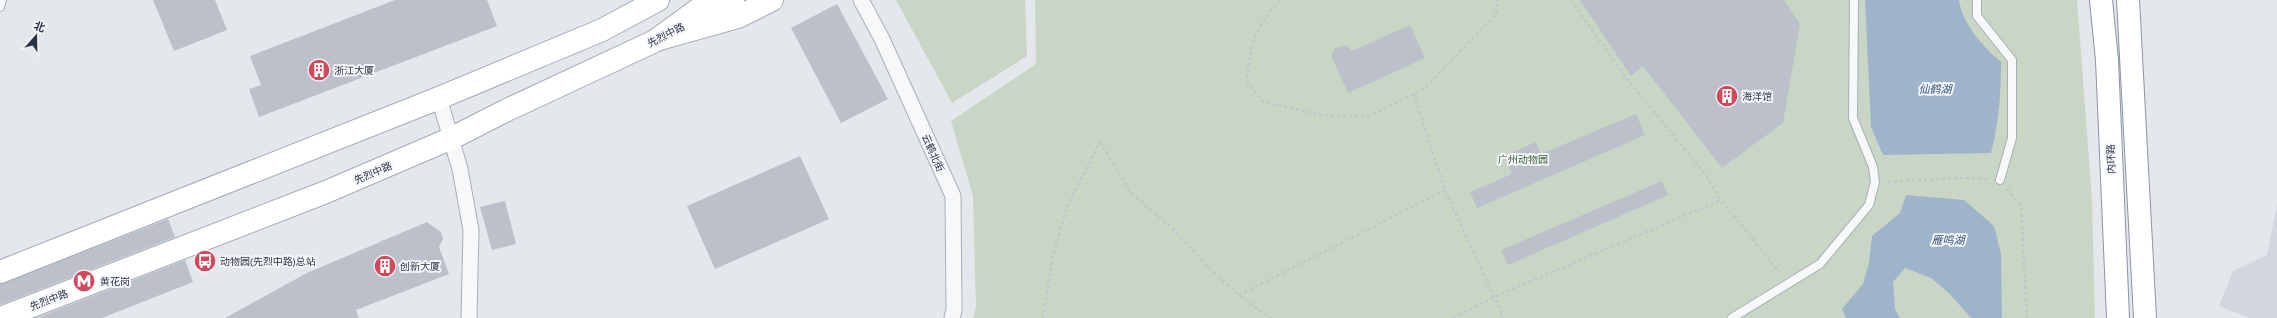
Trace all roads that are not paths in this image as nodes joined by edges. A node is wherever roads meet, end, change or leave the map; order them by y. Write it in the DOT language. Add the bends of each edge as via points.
graph roads {
  1 [pos="2,0"];
  2 [pos="658,0"];
  3 [pos="710,0"];
  4 [pos="733,0"];
  5 [pos="772,0"];
  6 [pos="861,0"];
  7 [pos="1854,0"];
  8 [pos="1977,0"];
  9 [pos="2100,0"];
  10 [pos="2128,0"];
  11 [pos="0,7"];
  12 [pos="655,41"];
  13 [pos="439,98"];
  14 [pos="452,138"];
  15 [pos="2000,180"];
  16 [pos="0,272"];
  17 [pos="1,318"];
  18 [pos="469,318"];
  19 [pos="952,318"];
  20 [pos="1732,318"];
  21 [pos="2118,318"];
  22 [pos="2145,318"];
  1 -- 11 [label="lane"];
  2 -- 13 [label="main road" via="602,30"];
  3 -- 12 [label="main road"];
  4 -- 12 [label="main road, 先烈中路"];
  5 -- 12 [label="main road" via="738,17"];
  6 -- 19 [label="street, 云鹤北街" via="882,39 953,196"];
  7 -- 20 [label="lane" via="1853,118 1873,167 1875,182 1869,204 1820,264"];
  8 -- 15 [label="lane" via="1977,16 2012,60 2012,138"];
  9 -- 21 [label="main road, 内环路" via="2107,60"];
  10 -- 22 [label="main road"];
  12 -- 14 [label="main road, 先烈中路"];
  13 -- 14 [label="street"];
  13 -- 16 [label="main road"];
  14 -- 17 [label="main road, 先烈中路" via="326,192"];
  14 -- 18 [label="street" via="471,230"];
}
